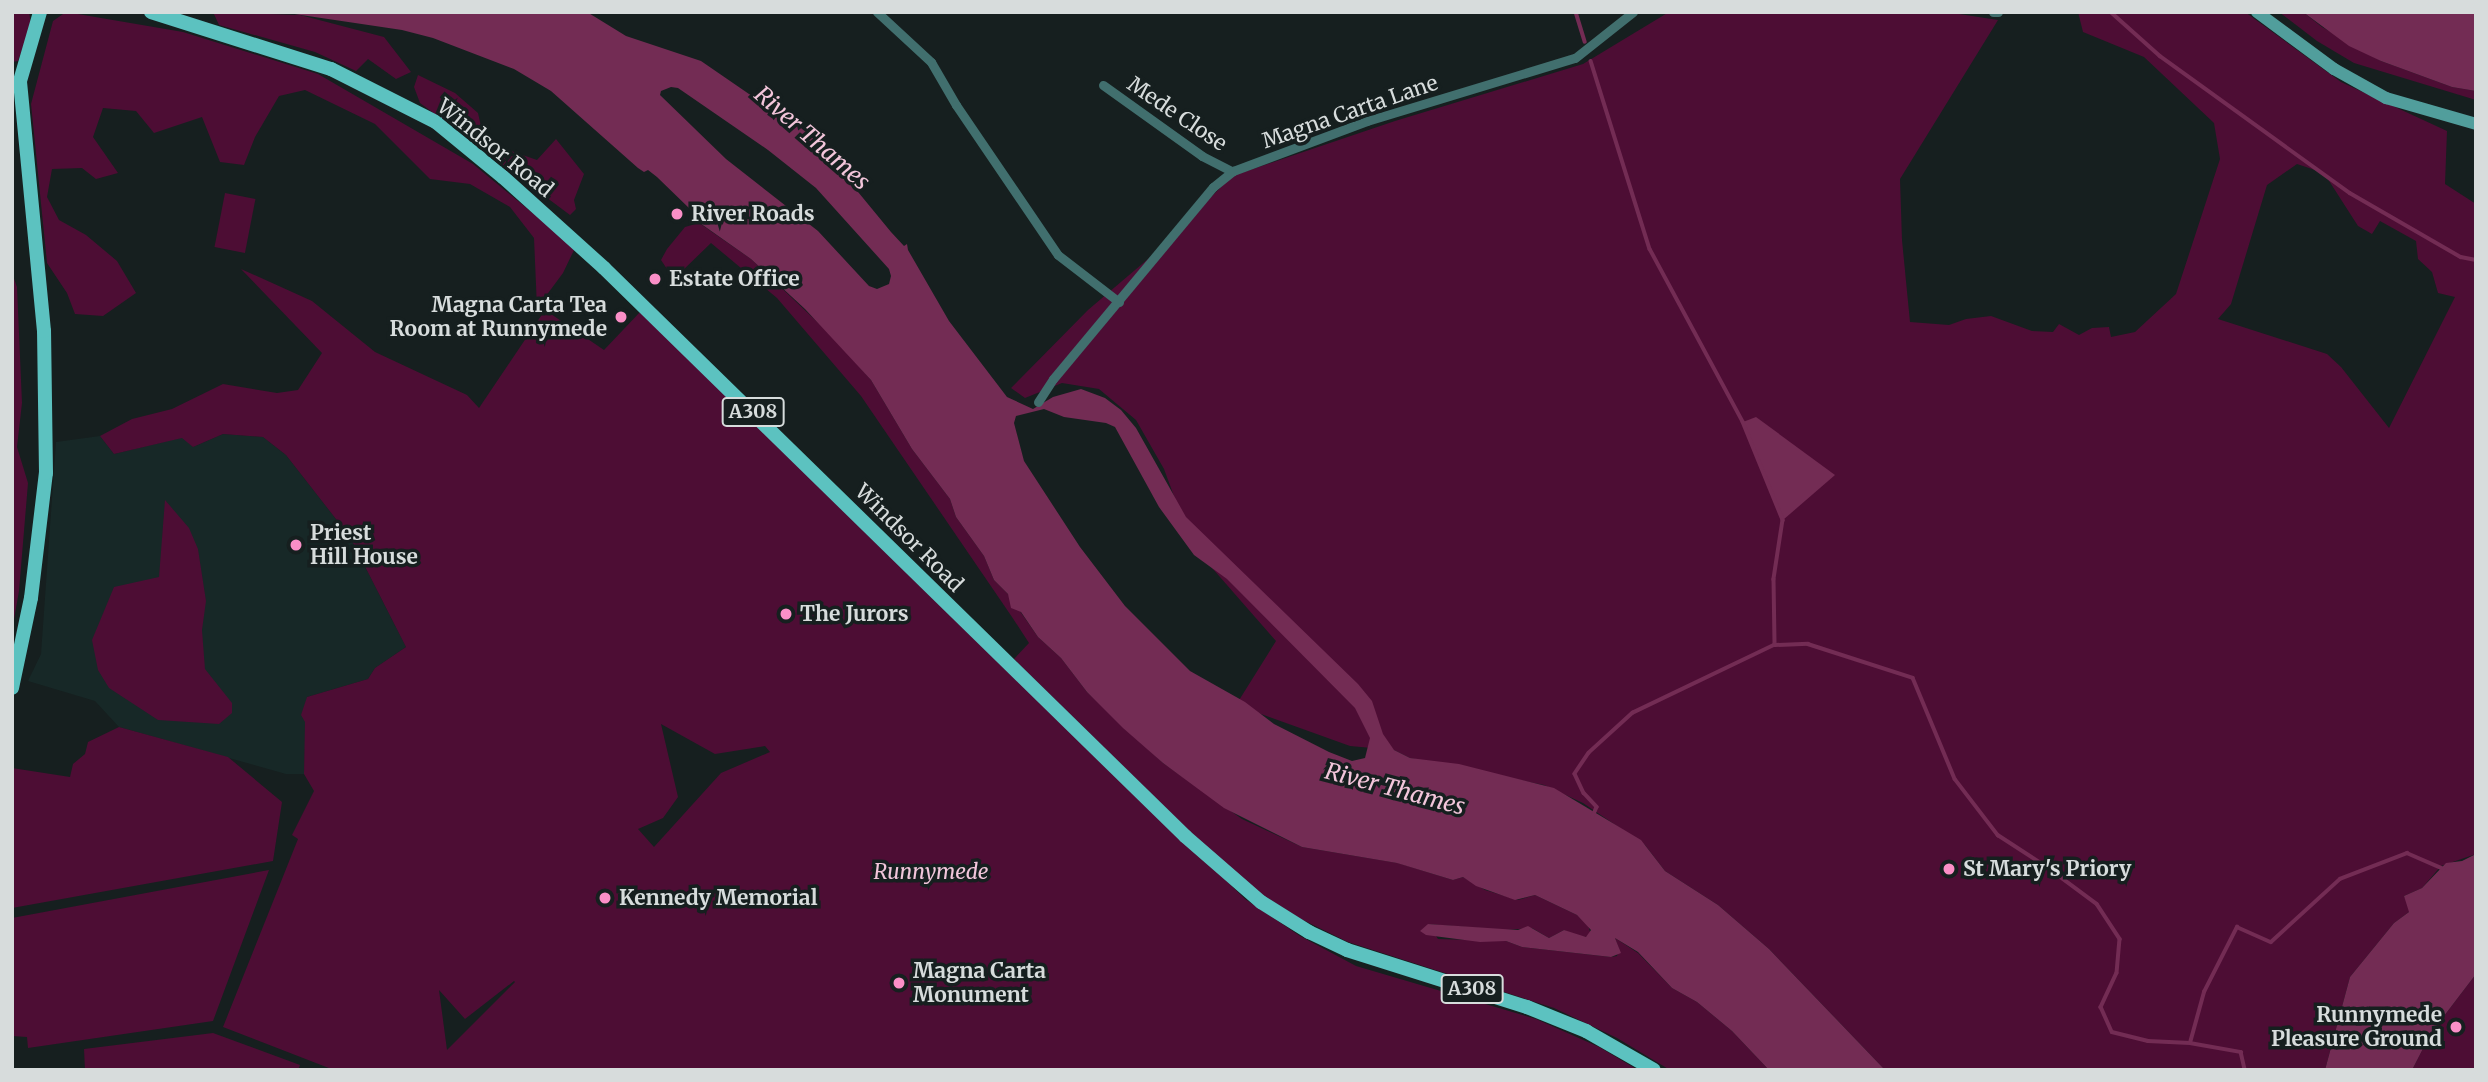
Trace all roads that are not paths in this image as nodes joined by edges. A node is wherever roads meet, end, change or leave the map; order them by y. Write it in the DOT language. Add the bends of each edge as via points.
graph roads {
  1 [pos="40,12"];
  2 [pos="151,12"];
  3 [pos="877,12"];
  4 [pos="1633,12"];
  5 [pos="2257,12"];
  6 [pos="16,80"];
  7 [pos="1103,85"];
  8 [pos="2476,124"];
  9 [pos="1232,172"];
  10 [pos="1119,302"];
  11 [pos="1038,402"];
  12 [pos="12,688"];
  13 [pos="1654,1070"];
  1 -- 6 [label="main road"];
  2 -- 13 [label="main road, Windsor Road / A308" via="331,69 436,122 604,268 1185,836 1261,902 1347,950 1541,1012 1586,1031"];
  3 -- 10 [label="street" via="931,62 1058,254"];
  4 -- 9 [label="street, Magna Carta Lane" via="1575,58 1367,121"];
  5 -- 8 [label="main road" via="2334,69 2386,98"];
  6 -- 12 [label="main road" via="44,331 46,473 31,598"];
  7 -- 9 [label="street, Mede Close" via="1202,156"];
  9 -- 10 [label="street, Magna Carta Lane" via="1213,187"];
  10 -- 11 [label="street, Magna Carta Lane"];
}
